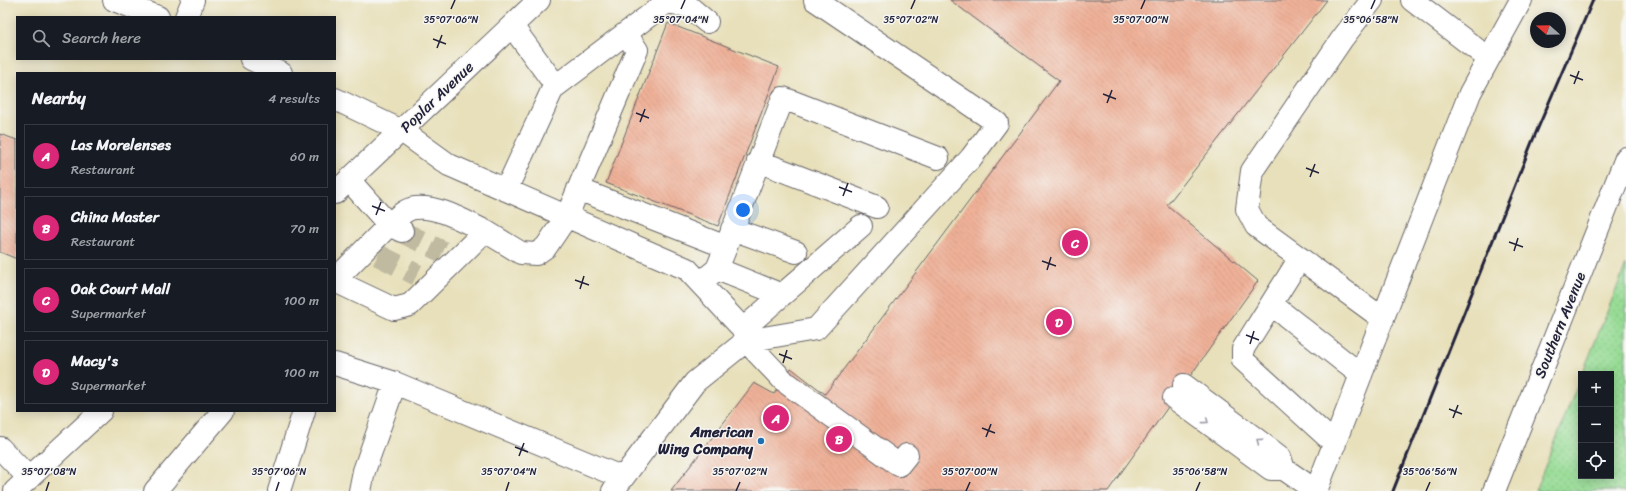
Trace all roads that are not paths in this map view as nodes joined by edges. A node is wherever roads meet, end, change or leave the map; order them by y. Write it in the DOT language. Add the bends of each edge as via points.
graph roads {
  1 [pos="114,0"];
  2 [pos="193,0"];
  3 [pos="539,0"];
  4 [pos="815,0"];
  5 [pos="1372,0"];
  6 [pos="1412,0"];
  7 [pos="1521,0"];
  8 [pos="155,16"];
  9 [pos="186,16"];
  10 [pos="707,22"];
  11 [pos="512,26"];
  12 [pos="626,34"];
  13 [pos="1488,58"];
  14 [pos="253,60"];
  15 [pos="279,72"];
  16 [pos="555,84"];
  17 [pos="336,99"];
  18 [pos="402,130"];
  19 [pos="938,158"];
  20 [pos="1626,158"];
  21 [pos="758,161"];
  22 [pos="342,187"];
  23 [pos="578,189"];
  24 [pos="506,190"];
  25 [pos="877,207"];
  26 [pos="567,216"];
  27 [pos="861,226"];
  28 [pos="396,228"];
  29 [pos="485,231"];
  30 [pos="729,238"];
  31 [pos="796,252"];
  32 [pos="1300,258"];
  33 [pos="717,270"];
  34 [pos="336,279"];
  35 [pos="336,280"];
  36 [pos="700,283"];
  37 [pos="782,294"];
  38 [pos="1271,304"];
  39 [pos="1383,319"];
  40 [pos="744,335"];
  41 [pos="336,364"];
  42 [pos="1361,375"];
  43 [pos="395,383"];
  44 [pos="1179,391"];
  45 [pos="100,412"];
  46 [pos="222,412"];
  47 [pos="304,412"];
  48 [pos="1335,444"];
  49 [pos="0,448"];
  50 [pos="907,455"];
  51 [pos="22,485"];
  52 [pos="618,485"];
  53 [pos="156,491"];
  54 [pos="279,491"];
  55 [pos="360,491"];
  56 [pos="1316,491"];
  57 [pos="1494,491"];
  1 -- 8 [label="street"];
  2 -- 9 [label="street"];
  3 -- 11 [label="street, Poplar Avenue"];
  4 -- 40 [label="street" via="997,123 971,158 816,329"];
  5 -- 32 [label="street" via="1342,39 1252,171 1247,209 1256,226"];
  6 -- 13 [label="street"];
  7 -- 13 [label="street"];
  10 -- 12 [label="street" via="688,6 667,2"];
  11 -- 16 [label="street"];
  11 -- 18 [label="street, Poplar Avenue"];
  12 -- 16 [label="street" via="556,86"];
  12 -- 23 [label="street" via="637,50"];
  13 -- 39 [label="street" via="1470,93"];
  14 -- 15 [label="street"];
  16 -- 24 [label="street"];
  17 -- 18 [label="street"];
  18 -- 22 [label="street, Poplar Avenue"];
  18 -- 24 [label="street" via="449,165"];
  19 -- 21 [label="street" via="783,98"];
  20 -- 57 [label="street, Southern Avenue"];
  21 -- 25 [label="street"];
  21 -- 30 [label="street"];
  22 -- 28 [label="street"];
  23 -- 26 [label="street"];
  23 -- 30 [label="street"];
  24 -- 26 [label="street"];
  26 -- 29 [label="street" via="546,247 536,254 521,253"];
  26 -- 36 [label="street" via="687,268"];
  27 -- 37 [label="street"];
  28 -- 29 [label="street" via="400,214 414,208 433,209"];
  28 -- 34 [label="street" via="372,252"];
  29 -- 35 [label="street" via="450,256 425,279 410,305 394,309"];
  30 -- 31 [label="street"];
  30 -- 33 [label="street"];
  32 -- 38 [label="street"];
  32 -- 39 [label="street"];
  33 -- 36 [label="street"];
  33 -- 37 [label="street"];
  36 -- 40 [label="street"];
  37 -- 40 [label="street"];
  38 -- 42 [label="street"];
  38 -- 48 [label="street" via="1243,349 1243,360"];
  39 -- 42 [label="street"];
  40 -- 50 [label="street" via="786,382 899,465"];
  40 -- 52 [label="street" via="695,382"];
  41 -- 43 [label="street"];
  42 -- 48 [label="street"];
  43 -- 52 [label="street"];
  43 -- 55 [label="street" via="364,471"];
  44 -- 56 [label="street" via="1280,457 1284,469"];
  45 -- 51 [label="street"];
  46 -- 53 [label="street"];
  47 -- 54 [label="street"];
  48 -- 56 [label="street"];
  49 -- 51 [label="street"];
}
